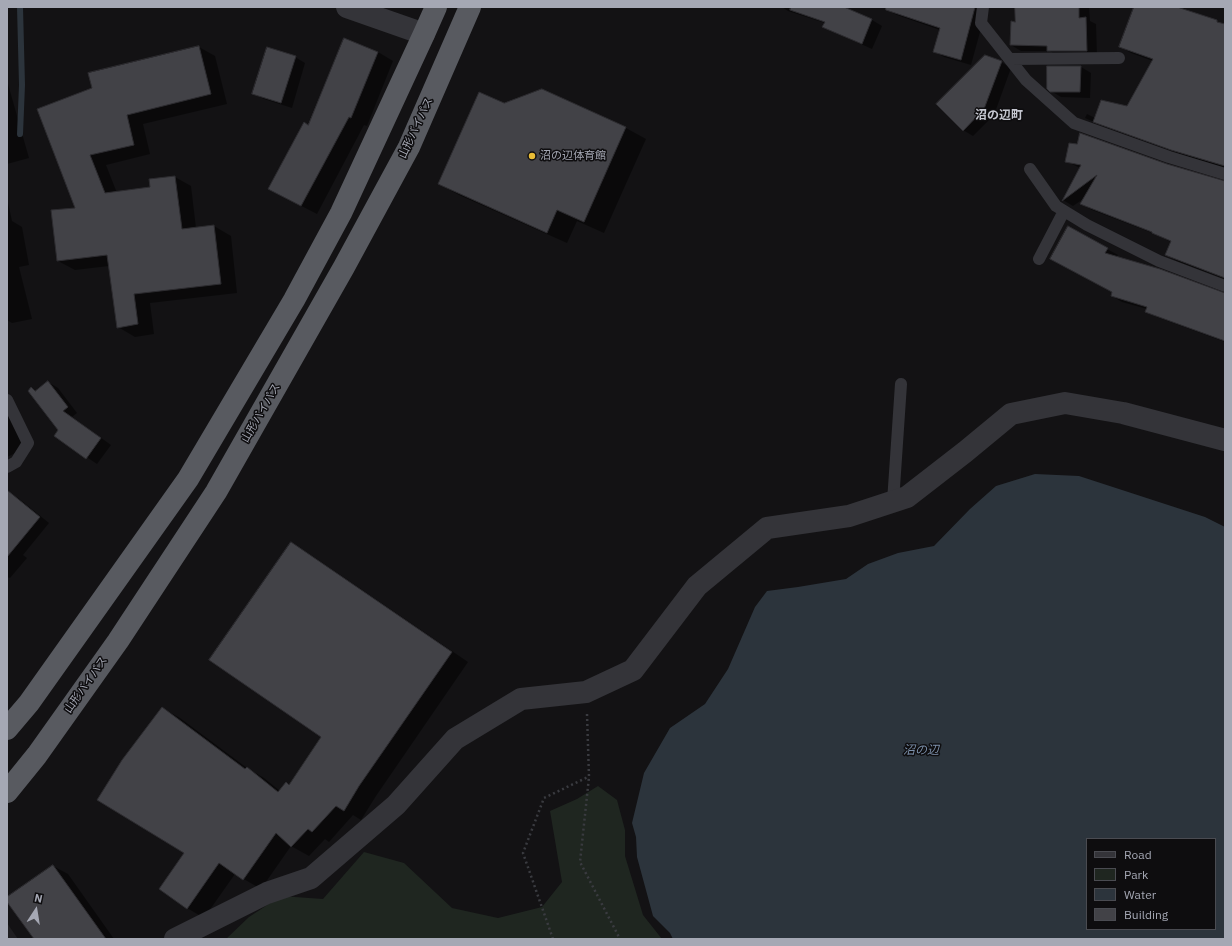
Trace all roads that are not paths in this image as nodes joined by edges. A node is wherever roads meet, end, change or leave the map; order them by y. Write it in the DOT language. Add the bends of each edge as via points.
graph roads {
  1 [pos="347,7"];
  2 [pos="436,7"];
  3 [pos="470,7"];
  4 [pos="983,7"];
  5 [pos="424,34"];
  6 [pos="1119,58"];
  7 [pos="1010,60"];
  8 [pos="1030,169"];
  9 [pos="1225,174"];
  10 [pos="1064,211"];
  11 [pos="1039,259"];
  12 [pos="1225,286"];
  13 [pos="901,384"];
  14 [pos="7,400"];
  15 [pos="1225,440"];
  16 [pos="7,466"];
  17 [pos="893,502"];
  18 [pos="7,730"];
  19 [pos="7,792"];
  20 [pos="175,939"];
  1 -- 5 [label="street"];
  2 -- 5 [label="highway"];
  3 -- 19 [label="highway, 山形バイパス" via="409,147 216,492 118,641 37,755"];
  4 -- 7 [label="lane" via="981,23"];
  5 -- 18 [label="highway" via="334,227 188,479 29,703"];
  6 -- 7 [label="lane"];
  7 -- 9 [label="lane" via="1026,80 1074,123"];
  8 -- 10 [label="lane" via="1056,206"];
  10 -- 11 [label="lane"];
  10 -- 12 [label="lane" via="1159,262"];
  13 -- 17 [label="lane"];
  14 -- 16 [label="lane" via="28,442 16,462"];
  15 -- 17 [label="street" via="1123,413 1065,404 1011,414 907,497"];
  17 -- 20 [label="street" via="849,516 767,528 697,586 633,670 586,692 521,699 455,739 396,805 311,878 267,893"];
}
